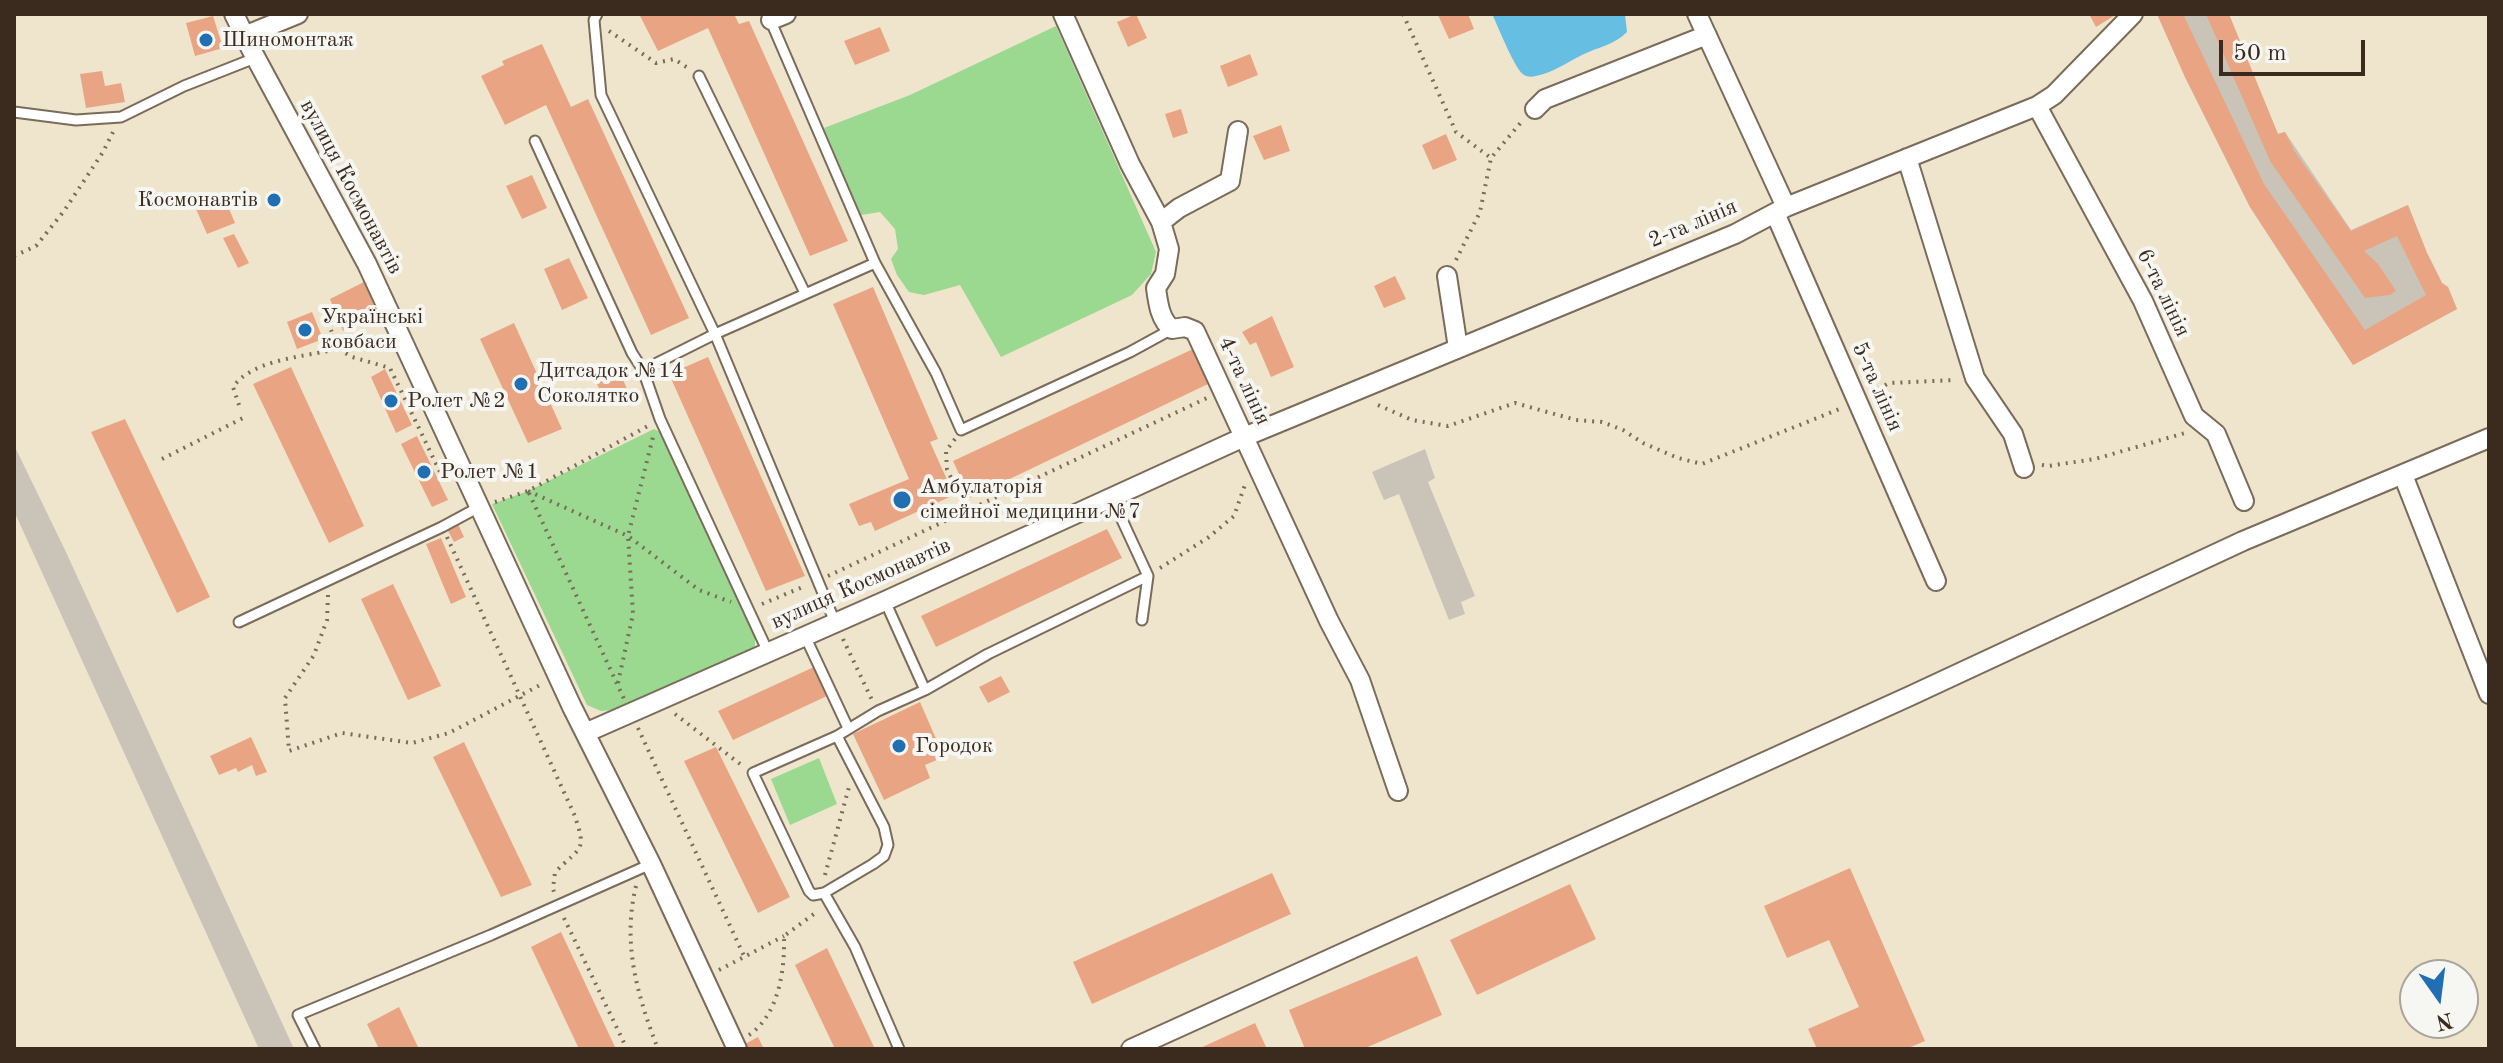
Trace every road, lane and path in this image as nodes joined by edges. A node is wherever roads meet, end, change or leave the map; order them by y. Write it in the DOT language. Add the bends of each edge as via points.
graph roads {
  1 [pos="234,14"];
  2 [pos="298,14"];
  3 [pos="1063,14"];
  4 [pos="1403,14"];
  5 [pos="1697,14"];
  6 [pos="2133,14"];
  7 [pos="775,16"];
  8 [pos="596,17"];
  9 [pos="1707,35"];
  10 [pos="244,36"];
  11 [pos="255,58"];
  12 [pos="699,76"];
  13 [pos="2037,106"];
  14 [pos="1535,109"];
  15 [pos="14,112"];
  16 [pos="121,117"];
  17 [pos="1238,131"];
  18 [pos="535,141"];
  19 [pos="1491,158"];
  20 [pos="1907,158"];
  21 [pos="1780,210"];
  22 [pos="1161,222"];
  23 [pos="14,256"];
  24 [pos="875,263"];
  25 [pos="1447,276"];
  26 [pos="805,293"];
  27 [pos="1172,329"];
  28 [pos="331,330"];
  29 [pos="715,334"];
  30 [pos="1458,348"];
  31 [pos="643,370"];
  32 [pos="1975,378"];
  33 [pos="1222,391"];
  34 [pos="1856,399"];
  35 [pos="239,405"];
  36 [pos="1378,405"];
  37 [pos="245,417"];
  38 [pos="660,419"];
  39 [pos="2207,426"];
  40 [pos="961,430"];
  41 [pos="1244,437"];
  42 [pos="2489,438"];
  43 [pos="162,459"];
  44 [pos="1254,459"];
  45 [pos="2022,463"];
  46 [pos="2403,475"];
  47 [pos="528,491"];
  48 [pos="1111,496"];
  49 [pos="2244,501"];
  50 [pos="481,506"];
  51 [pos="967,511"];
  52 [pos="442,527"];
  53 [pos="628,536"];
  54 [pos="1148,576"];
  55 [pos="328,581"];
  56 [pos="818,581"];
  57 [pos="1936,581"];
  58 [pos="885,601"];
  59 [pos="748,609"];
  60 [pos="1142,620"];
  61 [pos="239,622"];
  62 [pos="835,622"];
  63 [pos="805,636"];
  64 [pos="768,652"];
  65 [pos="558,675"];
  66 [pos="617,686"];
  67 [pos="925,690"];
  68 [pos="2489,694"];
  69 [pos="520,695"];
  70 [pos="658,700"];
  71 [pos="878,711"];
  72 [pos="631,712"];
  73 [pos="848,728"];
  74 [pos="585,733"];
  75 [pos="837,736"];
  76 [pos="854,769"];
  77 [pos="753,773"];
  78 [pos="1398,791"];
  79 [pos="646,866"];
  80 [pos="822,894"];
  81 [pos="558,905"];
  82 [pos="784,936"];
  83 [pos="744,956"];
  84 [pos="704,977"];
  85 [pos="736,1047"];
  86 [pos="315,1049"];
  87 [pos="627,1049"];
  88 [pos="658,1049"];
  89 [pos="899,1049"];
  90 [pos="1131,1049"];
  1 -- 10 [label="street, вулиця Космонавтів"];
  2 -- 10 [label="street"];
  3 -- 22 [label="street"];
  4 -- 19 [label="path" via="1456,132"];
  5 -- 9 [label="street, 5-та лінія"];
  6 -- 13 [label="street, 2-га лінія"];
  7 -- 24 [label="lane"];
  8 -- 12 [label="path" via="656,63 674,59"];
  8 -- 29 [label="lane" via="601,95"];
  9 -- 14 [label="street" via="1545,99"];
  9 -- 21 [label="street, 5-та лінія"];
  10 -- 11 [label="street, вулиця Космонавтів"];
  11 -- 16 [label="lane"];
  11 -- 50 [label="street, вулиця Космонавтів" via="367,264"];
  12 -- 26 [label="lane"];
  13 -- 20 [label="street, 2-га лінія"];
  13 -- 39 [label="street, 6-та лінія" via="2143,301 2194,416"];
  14 -- 19 [label="path"];
  15 -- 16 [label="lane" via="76,120"];
  16 -- 23 [label="path" via="64,211 36,246"];
  17 -- 22 [label="street" via="1230,181"];
  18 -- 31 [label="lane"];
  19 -- 25 [label="path" via="1480,212"];
  20 -- 21 [label="street, 2-га лінія"];
  20 -- 32 [label="street"];
  21 -- 30 [label="street, 2-га лінія" via="1735,234"];
  21 -- 34 [label="street, 5-та лінія"];
  22 -- 27 [label="street" via="1169,249 1165,274 1156,288 1158,305"];
  24 -- 26 [label="lane"];
  24 -- 40 [label="lane"];
  25 -- 30 [label="street"];
  26 -- 29 [label="lane"];
  27 -- 33 [label="street, 4-та лінія" via="1195,331"];
  27 -- 40 [label="lane"];
  28 -- 35 [label="path" via="334,339 328,351 284,358 239,378 233,387"];
  29 -- 31 [label="lane"];
  29 -- 56 [label="lane"];
  30 -- 41 [label="street, 2-га лінія"];
  31 -- 38 [label="lane"];
  32 -- 34 [label="path" via="1889,383"];
  32 -- 45 [label="street" via="2013,434"];
  33 -- 41 [label="street, 4-та лінія"];
  33 -- 51 [label="path"];
  34 -- 36 [label="path" via="1702,464 1602,422 1515,403 1448,426 1412,420"];
  34 -- 57 [label="street, 5-та лінія"];
  37 -- 43 [label="path"];
  38 -- 47 [label="path"];
  38 -- 53 [label="path"];
  38 -- 59 [label="lane"];
  39 -- 45 [label="path" via="2095,459 2048,466"];
  39 -- 49 [label="street, 6-та лінія" via="2216,434"];
  40 -- 51 [label="path" via="946,451 947,469"];
  41 -- 44 [label="street, 4-та лінія"];
  41 -- 48 [label="street, вулиця Космонавтів"];
  42 -- 46 [label="street"];
  44 -- 54 [label="path" via="1234,516"];
  44 -- 78 [label="street, 4-та лінія" via="1360,680"];
  46 -- 68 [label="street"];
  46 -- 90 [label="street" via="2243,541"];
  47 -- 53 [label="path"];
  47 -- 66 [label="path"];
  48 -- 54 [label="lane"];
  48 -- 58 [label="street, вулиця Космонавтів"];
  50 -- 52 [label="lane"];
  50 -- 65 [label="street, вулиця Космонавтів"];
  51 -- 56 [label="path"];
  52 -- 55 [label="lane"];
  52 -- 69 [label="path"];
  53 -- 59 [label="path" via="699,590"];
  53 -- 66 [label="path" via="633,614"];
  54 -- 60 [label="lane"];
  54 -- 67 [label="lane"];
  55 -- 61 [label="lane"];
  55 -- 69 [label="path" via="327,620 314,655 285,698 289,751 342,733 412,743 449,733"];
  56 -- 59 [label="path"];
  56 -- 62 [label="lane"];
  58 -- 62 [label="street, вулиця Космонавтів"];
  58 -- 67 [label="lane"];
  59 -- 64 [label="lane"];
  62 -- 63 [label="street, вулиця Космонавтів"];
  62 -- 71 [label="path"];
  63 -- 64 [label="street, вулиця Космонавтів"];
  63 -- 73 [label="lane"];
  64 -- 70 [label="street, вулиця Космонавтів"];
  65 -- 69 [label="path"];
  65 -- 74 [label="street, вулиця Космонавтів"];
  66 -- 72 [label="path"];
  67 -- 71 [label="lane"];
  69 -- 81 [label="path" via="583,839 555,872"];
  70 -- 72 [label="street, вулиця Космонавтів"];
  70 -- 77 [label="path"];
  71 -- 73 [label="lane"];
  72 -- 74 [label="street, вулиця Космонавтів"];
  72 -- 83 [label="path"];
  73 -- 75 [label="lane"];
  74 -- 79 [label="street, вулиця Космонавтів"];
  75 -- 76 [label="lane"];
  75 -- 77 [label="lane"];
  76 -- 80 [label="path"];
  76 -- 80 [label="lane" via="888,845 884,856"];
  77 -- 80 [label="lane" via="809,891"];
  79 -- 81 [label="lane"];
  79 -- 84 [label="street, вулиця Космонавтів"];
  79 -- 88 [label="path" via="635,889 631,958 640,1003"];
  80 -- 82 [label="path" via="818,911"];
  80 -- 89 [label="lane" via="855,947"];
  81 -- 86 [label="lane" via="298,1015"];
  81 -- 87 [label="path"];
  82 -- 83 [label="path"];
  82 -- 85 [label="path" via="782,978 772,1007"];
  83 -- 84 [label="path"];
  84 -- 85 [label="street, вулиця Космонавтів"];
}
